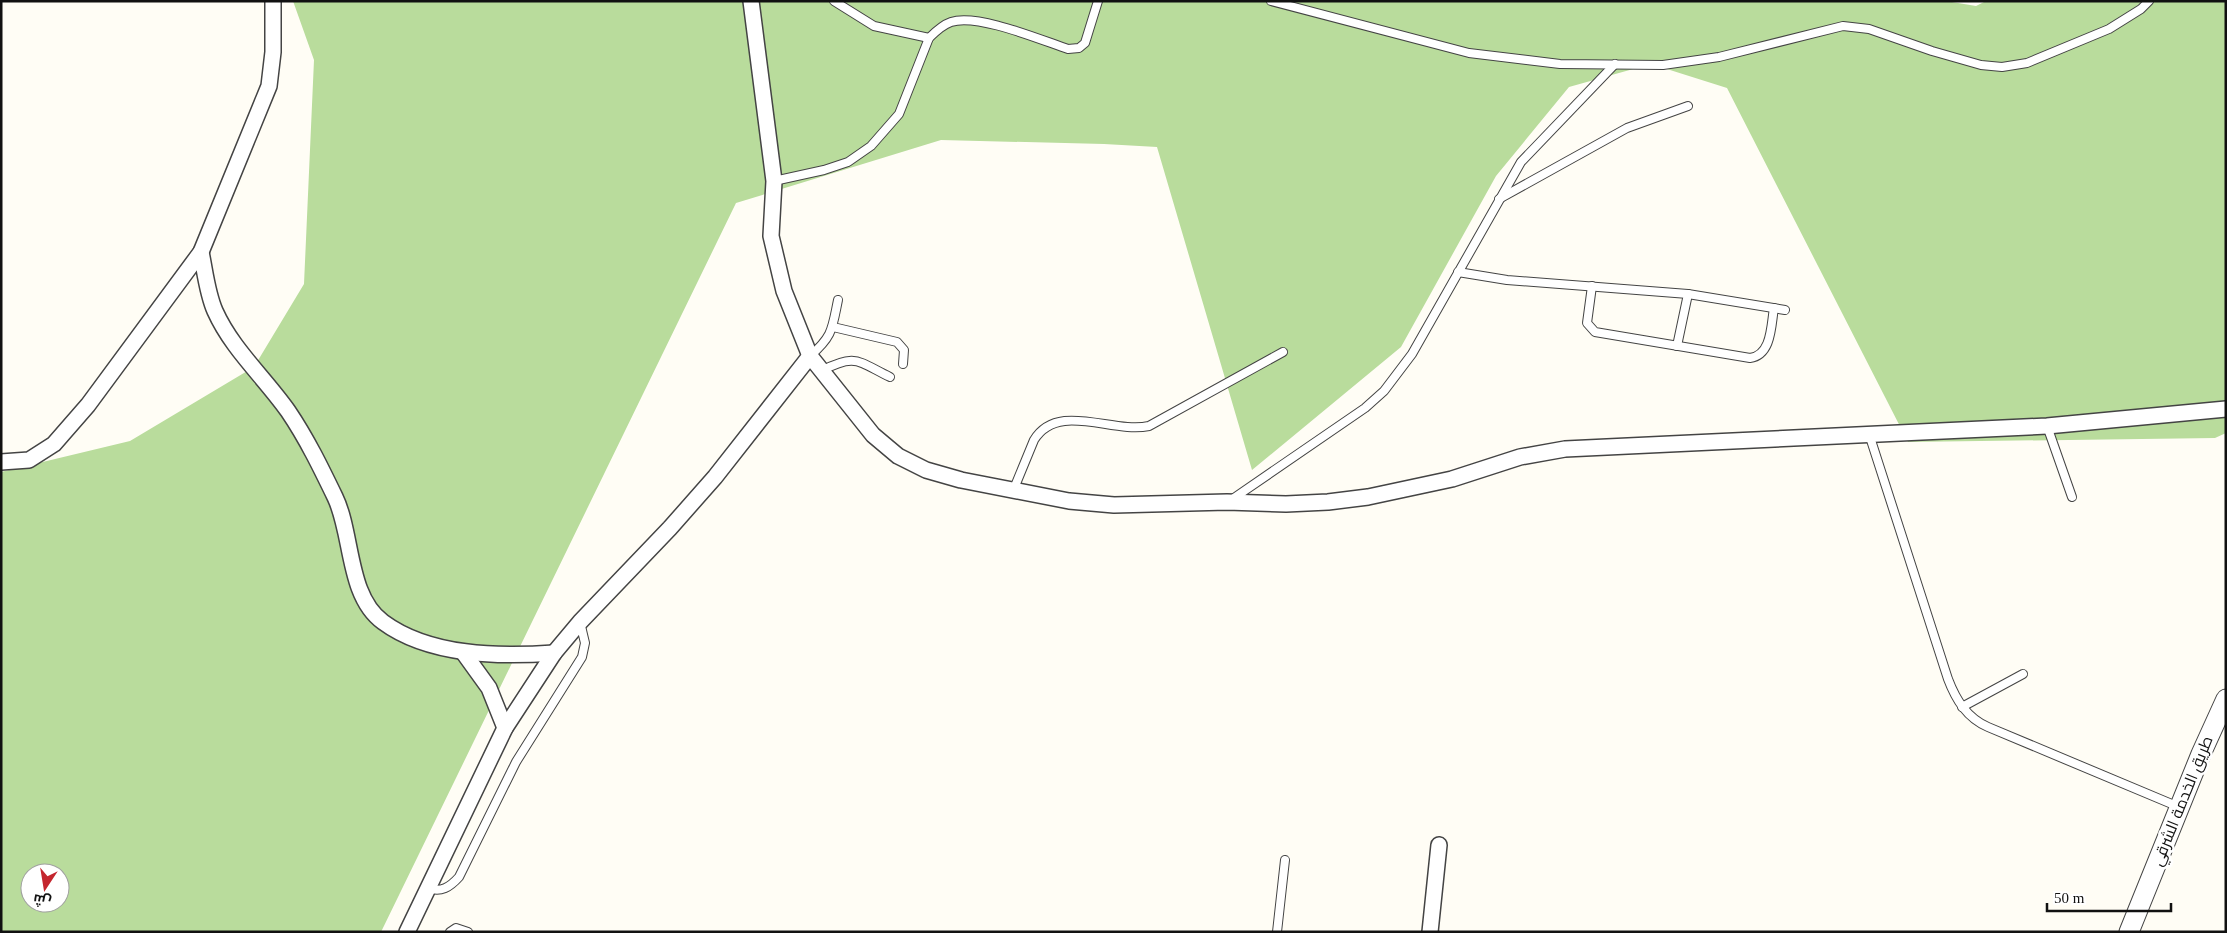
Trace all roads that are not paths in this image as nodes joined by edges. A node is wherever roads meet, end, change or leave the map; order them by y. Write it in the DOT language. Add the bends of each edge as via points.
graph roads {
  1 [pos="273,1"];
  2 [pos="751,1"];
  3 [pos="834,1"];
  4 [pos="1098,1"];
  5 [pos="1271,1"];
  6 [pos="2149,1"];
  7 [pos="929,38"];
  8 [pos="1615,64"];
  9 [pos="1688,106"];
  10 [pos="774,181"];
  11 [pos="1499,199"];
  12 [pos="201,252"];
  13 [pos="1458,272"];
  14 [pos="1592,286"];
  15 [pos="1688,294"];
  16 [pos="838,300"];
  17 [pos="1774,308"];
  18 [pos="1785,310"];
  19 [pos="833,327"];
  20 [pos="1677,346"];
  21 [pos="1283,352"];
  22 [pos="810,356"];
  23 [pos="902,364"];
  24 [pos="821,371"];
  25 [pos="890,377"];
  26 [pos="2226,409"];
  27 [pos="2047,426"];
  28 [pos="1869,434"];
  29 [pos="1,462"];
  30 [pos="1013,491"];
  31 [pos="2072,497"];
  32 [pos="1227,502"];
  33 [pos="580,622"];
  34 [pos="464,652"];
  35 [pos="554,653"];
  36 [pos="2023,674"];
  37 [pos="2226,699"];
  38 [pos="1962,707"];
  39 [pos="505,728"];
  40 [pos="2179,807"];
  41 [pos="1438,845"];
  42 [pos="1285,860"];
  43 [pos="427,888"];
  44 [pos="407,932"];
  45 [pos="450,932"];
  46 [pos="468,932"];
  47 [pos="1277,932"];
  48 [pos="1430,932"];
  49 [pos="2129,932"];
  1 -- 12 [label="street" via="269,86"];
  2 -- 10 [label="street"];
  3 -- 7 [label="lane" via="874,26"];
  4 -- 7 [label="lane" via="1085,43 1075,49 967,19 950,22"];
  5 -- 8 [label="lane" via="1470,53 1560,64"];
  6 -- 8 [label="lane" via="2108,29 2027,63 2002,67 1981,65 1869,29 1843,26 1719,57 1663,65"];
  7 -- 10 [label="lane" via="899,114 871,146 848,162"];
  8 -- 11 [label="lane" via="1530,151 1512,174"];
  9 -- 11 [label="lane" via="1627,128"];
  10 -- 22 [label="street" via="771,236 784,291"];
  11 -- 13 [label="lane"];
  12 -- 29 [label="street" via="88,405 54,444 29,460"];
  12 -- 34 [label="street" via="214,310 230,340 288,410 311,447 338,502 359,585 368,606 381,621 395,630"];
  13 -- 14 [label="lane" via="1507,280"];
  13 -- 32 [label="lane" via="1412,354 1384,391 1365,408"];
  14 -- 15 [label="lane"];
  14 -- 20 [label="lane" via="1587,322 1595,332"];
  15 -- 17 [label="lane"];
  15 -- 20 [label="lane"];
  16 -- 19 [label="lane"];
  17 -- 18 [label="lane"];
  17 -- 20 [label="lane" via="1767,344 1760,355 1750,358"];
  19 -- 22 [label="lane" via="828,339"];
  19 -- 23 [label="lane" via="897,342 904,350"];
  21 -- 30 [label="lane" via="1149,426 1130,428 1070,420 1052,423 1034,440"];
  22 -- 24 [label="street"];
  22 -- 33 [label="street" via="715,477"];
  24 -- 25 [label="lane" via="840,361 851,360"];
  24 -- 30 [label="street" via="872,435 898,456 926,470"];
  26 -- 27 [label="street"];
  27 -- 28 [label="street"];
  27 -- 31 [label="lane"];
  28 -- 32 [label="street" via="1565,449 1520,457 1452,479 1368,497 1286,504"];
  28 -- 38 [label="lane" via="1948,679"];
  30 -- 32 [label="street" via="1114,505"];
  33 -- 35 [label="street"];
  33 -- 43 [label="lane" via="585,643 582,657 516,762 459,877 444,889 434,891"];
  34 -- 35 [label="street"];
  34 -- 39 [label="street" via="489,688"];
  35 -- 39 [label="street"];
  36 -- 38 [label="lane"];
  37 -- 40 [label="street, طريق الخدمة الشرقي"];
  38 -- 40 [label="lane" via="1979,723"];
  39 -- 43 [label="street"];
  40 -- 49 [label="street, طريق الخدمة الشرقي"];
  41 -- 48 [label="street"];
  42 -- 47 [label="lane"];
  43 -- 44 [label="street"];
  45 -- 46 [label="lane" via="456,928"];
}
